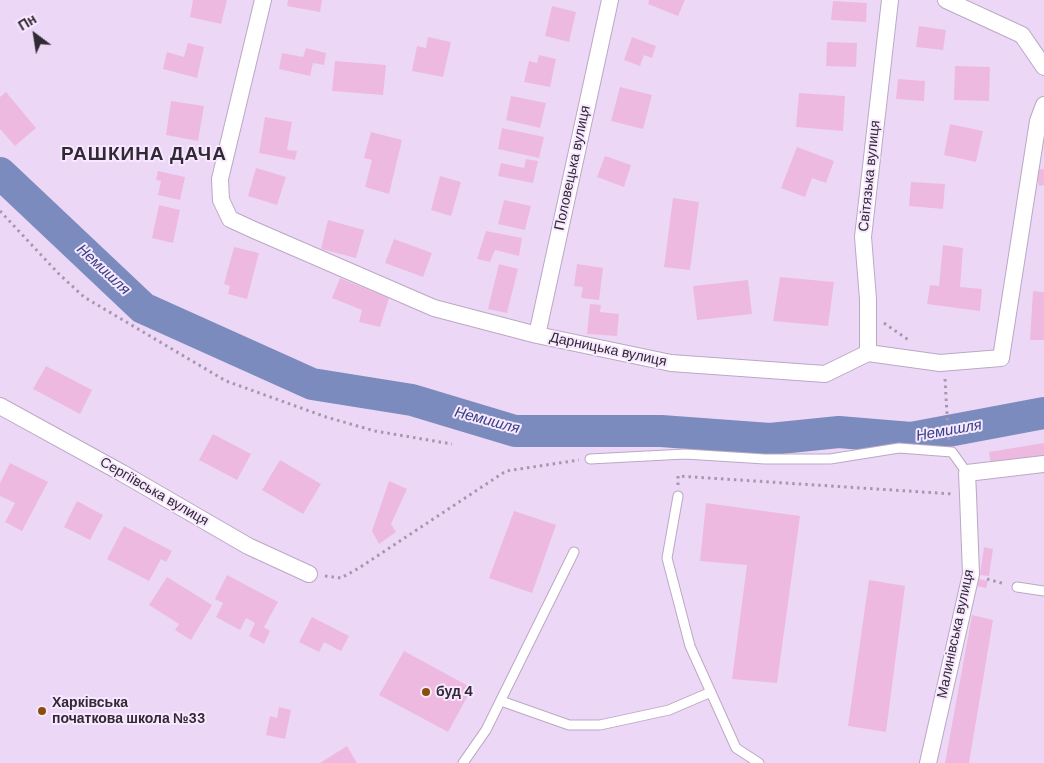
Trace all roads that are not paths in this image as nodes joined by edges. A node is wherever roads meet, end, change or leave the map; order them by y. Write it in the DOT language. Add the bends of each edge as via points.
graph roads {
  1 [pos="263,0"];
  2 [pos="610,0"];
  3 [pos="890,0"];
  4 [pos="946,0"];
  5 [pos="1044,67"];
  6 [pos="1044,105"];
  7 [pos="537,335"];
  8 [pos="868,353"];
  9 [pos="0,406"];
  10 [pos="590,459"];
  11 [pos="1044,464"];
  12 [pos="966,473"];
  13 [pos="678,496"];
  14 [pos="574,552"];
  15 [pos="310,574"];
  16 [pos="1017,587"];
  17 [pos="1044,591"];
  18 [pos="711,692"];
  19 [pos="501,701"];
  20 [pos="463,763"];
  21 [pos="759,763"];
  22 [pos="928,763"];
  1 -- 7 [label="street, Дарницька вулиця" via="220,179 221,200 230,219 434,308"];
  2 -- 7 [label="street, Половецька вулиця"];
  3 -- 8 [label="street, Світязька вулиця" via="863,237"];
  4 -- 5 [label="street" via="1022,36"];
  6 -- 8 [label="street" via="1038,121 1001,358 940,363"];
  7 -- 8 [label="street, Дарницька вулиця" via="671,363 825,374"];
  9 -- 15 [label="street, Сергіївська вулиця" via="248,546"];
  10 -- 12 [label="lane" via="685,454 830,459 899,448 952,452"];
  11 -- 12 [label="street"];
  12 -- 22 [label="street, Малинівська вулиця" via="971,574"];
  13 -- 18 [label="lane" via="667,558 690,646"];
  14 -- 19 [label="lane"];
  16 -- 17 [label="lane"];
  18 -- 19 [label="lane" via="668,710 600,725 570,725"];
  18 -- 21 [label="lane" via="736,748"];
  19 -- 20 [label="lane"];
}
